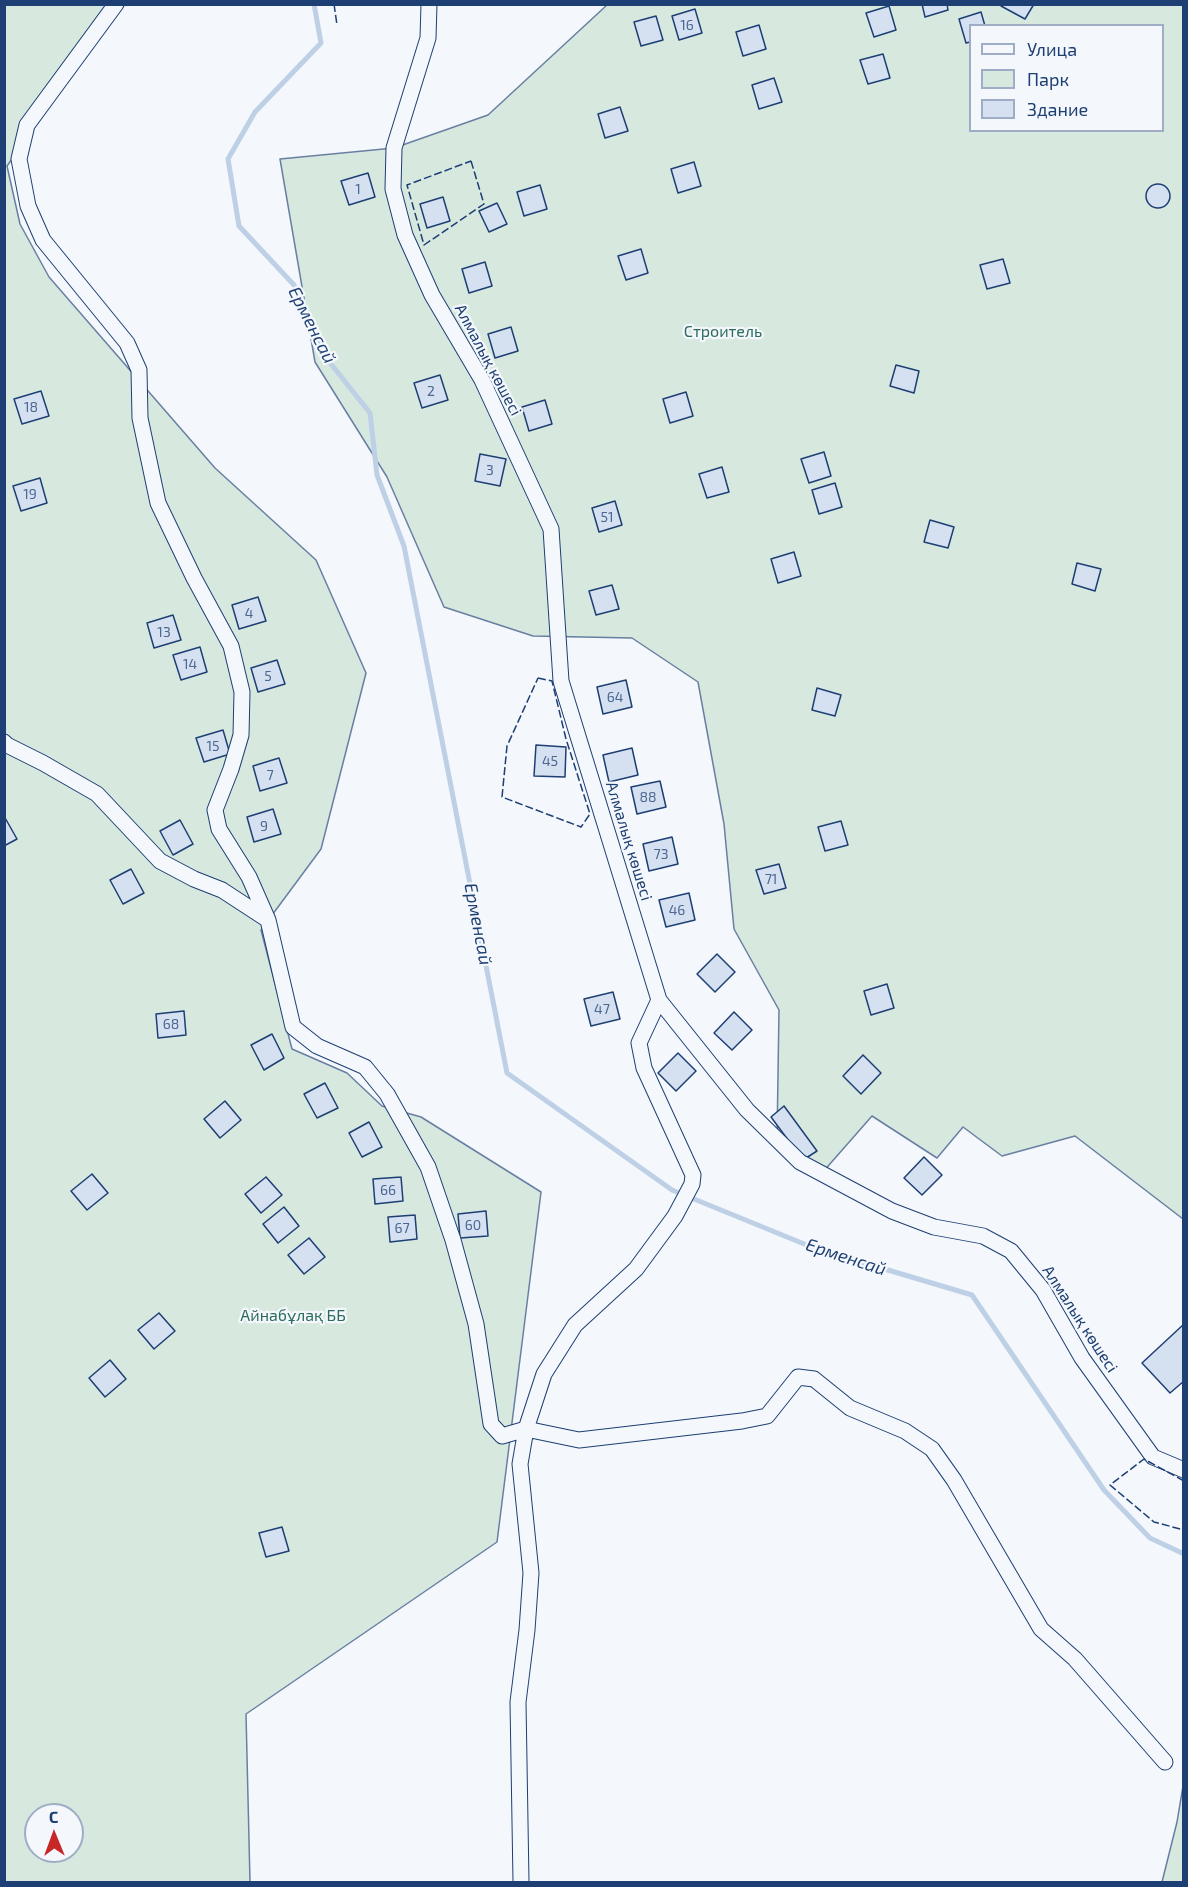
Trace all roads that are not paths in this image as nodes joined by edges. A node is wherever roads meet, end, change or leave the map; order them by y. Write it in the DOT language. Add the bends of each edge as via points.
graph roads {
  1 [pos="116,4"];
  2 [pos="429,4"];
  3 [pos="4,742"];
  4 [pos="268,920"];
  5 [pos="659,1000"];
  6 [pos="526,1429"];
  7 [pos="1184,1470"];
  8 [pos="1165,1762"];
  9 [pos="520,1882"];
  1 -- 4 [label="street" via="27,125 19,159 28,206 43,240 127,343 139,370 140,418 158,503 231,646 242,692 241,735 215,810 219,829 249,877"];
  2 -- 5 [label="street, Алмалық көшесі" via="428,38 394,148 393,189 405,235 432,295 482,380 551,529 561,681"];
  3 -- 4 [label="street" via="98,794 160,861 222,890"];
  4 -- 6 [label="street" via="293,1027 317,1046 365,1067 387,1094 428,1167 477,1324 491,1424 502,1436"];
  5 -- 6 [label="street" via="639,1043 644,1068 693,1175 692,1184 675,1216 636,1269 575,1325 544,1374"];
  5 -- 7 [label="street, Алмалық көшесі" via="747,1110 800,1162 892,1211 934,1227 983,1236 1011,1251 1042,1290 1082,1358 1153,1457"];
  6 -- 8 [label="street" via="579,1440 742,1421 766,1416 798,1377 813,1379 850,1408 905,1431 932,1449 1041,1629 1075,1659"];
  6 -- 9 [label="street" via="520,1464 531,1573 518,1702"];
}
